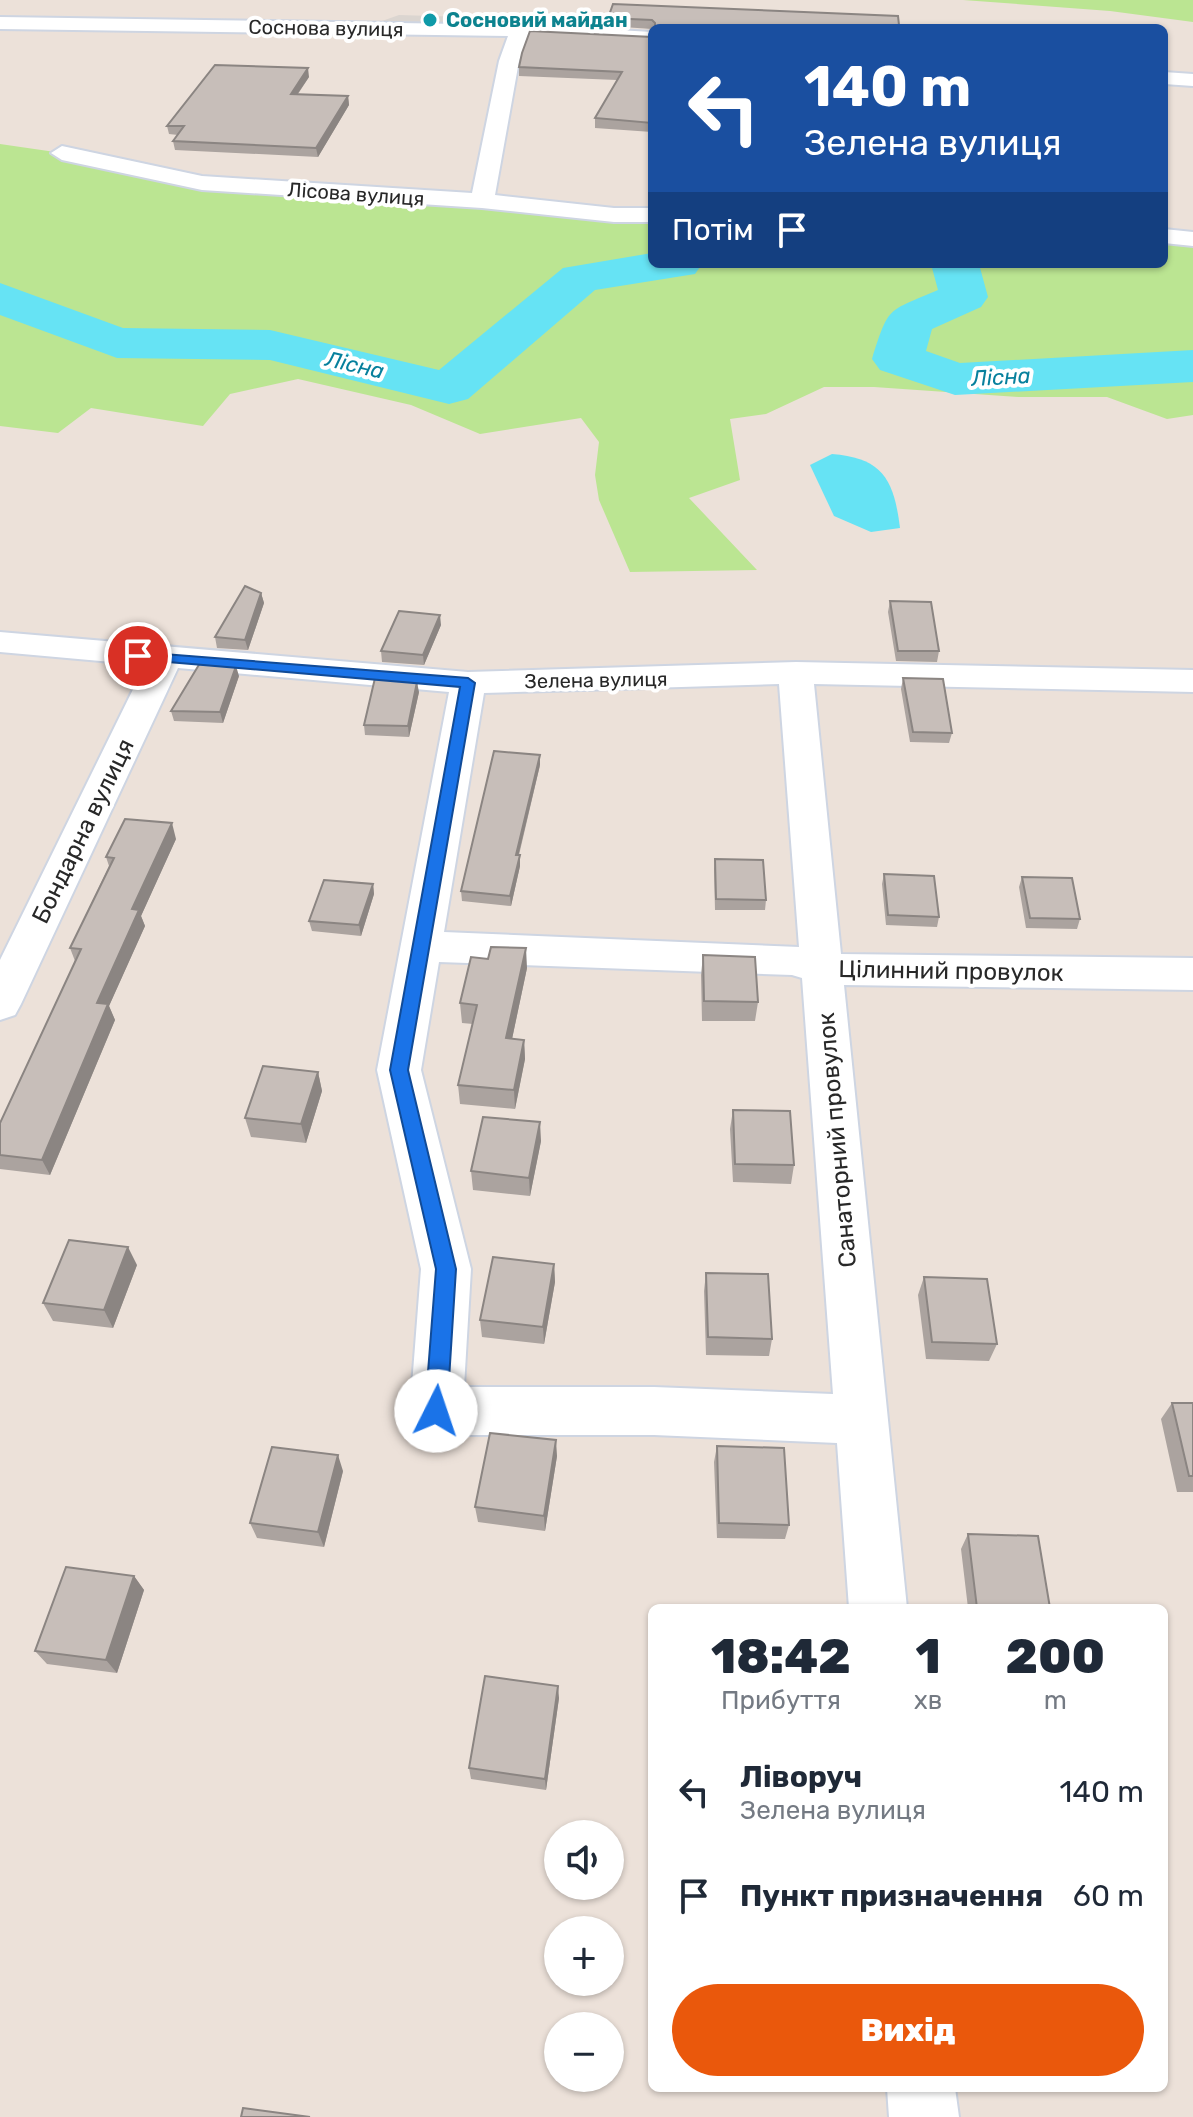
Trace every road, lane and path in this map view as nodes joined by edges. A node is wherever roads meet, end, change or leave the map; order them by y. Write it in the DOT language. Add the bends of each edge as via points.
graph roads {
  1 [pos="535,9"];
  2 [pos="0,23"];
  3 [pos="525,31"];
  4 [pos="648,38"];
  5 [pos="1168,78"];
  6 [pos="1193,80"];
  7 [pos="62,153"];
  8 [pos="482,201"];
  9 [pos="648,215"];
  10 [pos="1168,236"];
  11 [pos="1193,239"];
  12 [pos="0,642"];
  13 [pos="165,659"];
  14 [pos="796,673"];
  15 [pos="1193,681"];
  16 [pos="468,683"];
  17 [pos="422,946"];
  18 [pos="822,969"];
  19 [pos="1193,974"];
  20 [pos="0,1004"];
  21 [pos="861,1420"];
  22 [pos="878,1604"];
  23 [pos="921,2092"];
  24 [pos="924,2117"];
  1 -- 3 [label="street"];
  2 -- 3 [label="street, Соснова вулиця"];
  3 -- 4 [label="street, Соснова вулиця"];
  3 -- 8 [label="street" via="509,61"];
  5 -- 6 [label="street"];
  7 -- 8 [label="street, Лісова вулиця" via="202,183"];
  8 -- 9 [label="street, Лісова вулиця"];
  10 -- 11 [label="street"];
  12 -- 13 [label="street, Зелена вулиця"];
  13 -- 16 [label="street, Зелена вулиця"];
  13 -- 20 [label="street, Бондарна вулиця"];
  14 -- 15 [label="street, Зелена вулиця"];
  14 -- 16 [label="street, Зелена вулиця"];
  14 -- 18 [label="street, Санаторний провулок"];
  16 -- 17 [label="street"];
  17 -- 18 [label="street, Цілинний провулок" via="792,960"];
  17 -- 21 [label="street" via="399,1070 446,1269 436,1411 654,1411"];
  18 -- 19 [label="street, Цілинний провулок"];
  18 -- 21 [label="street, Санаторний провулок"];
  21 -- 22 [label="street, Санаторний провулок"];
  23 -- 24 [label="street"];
}
